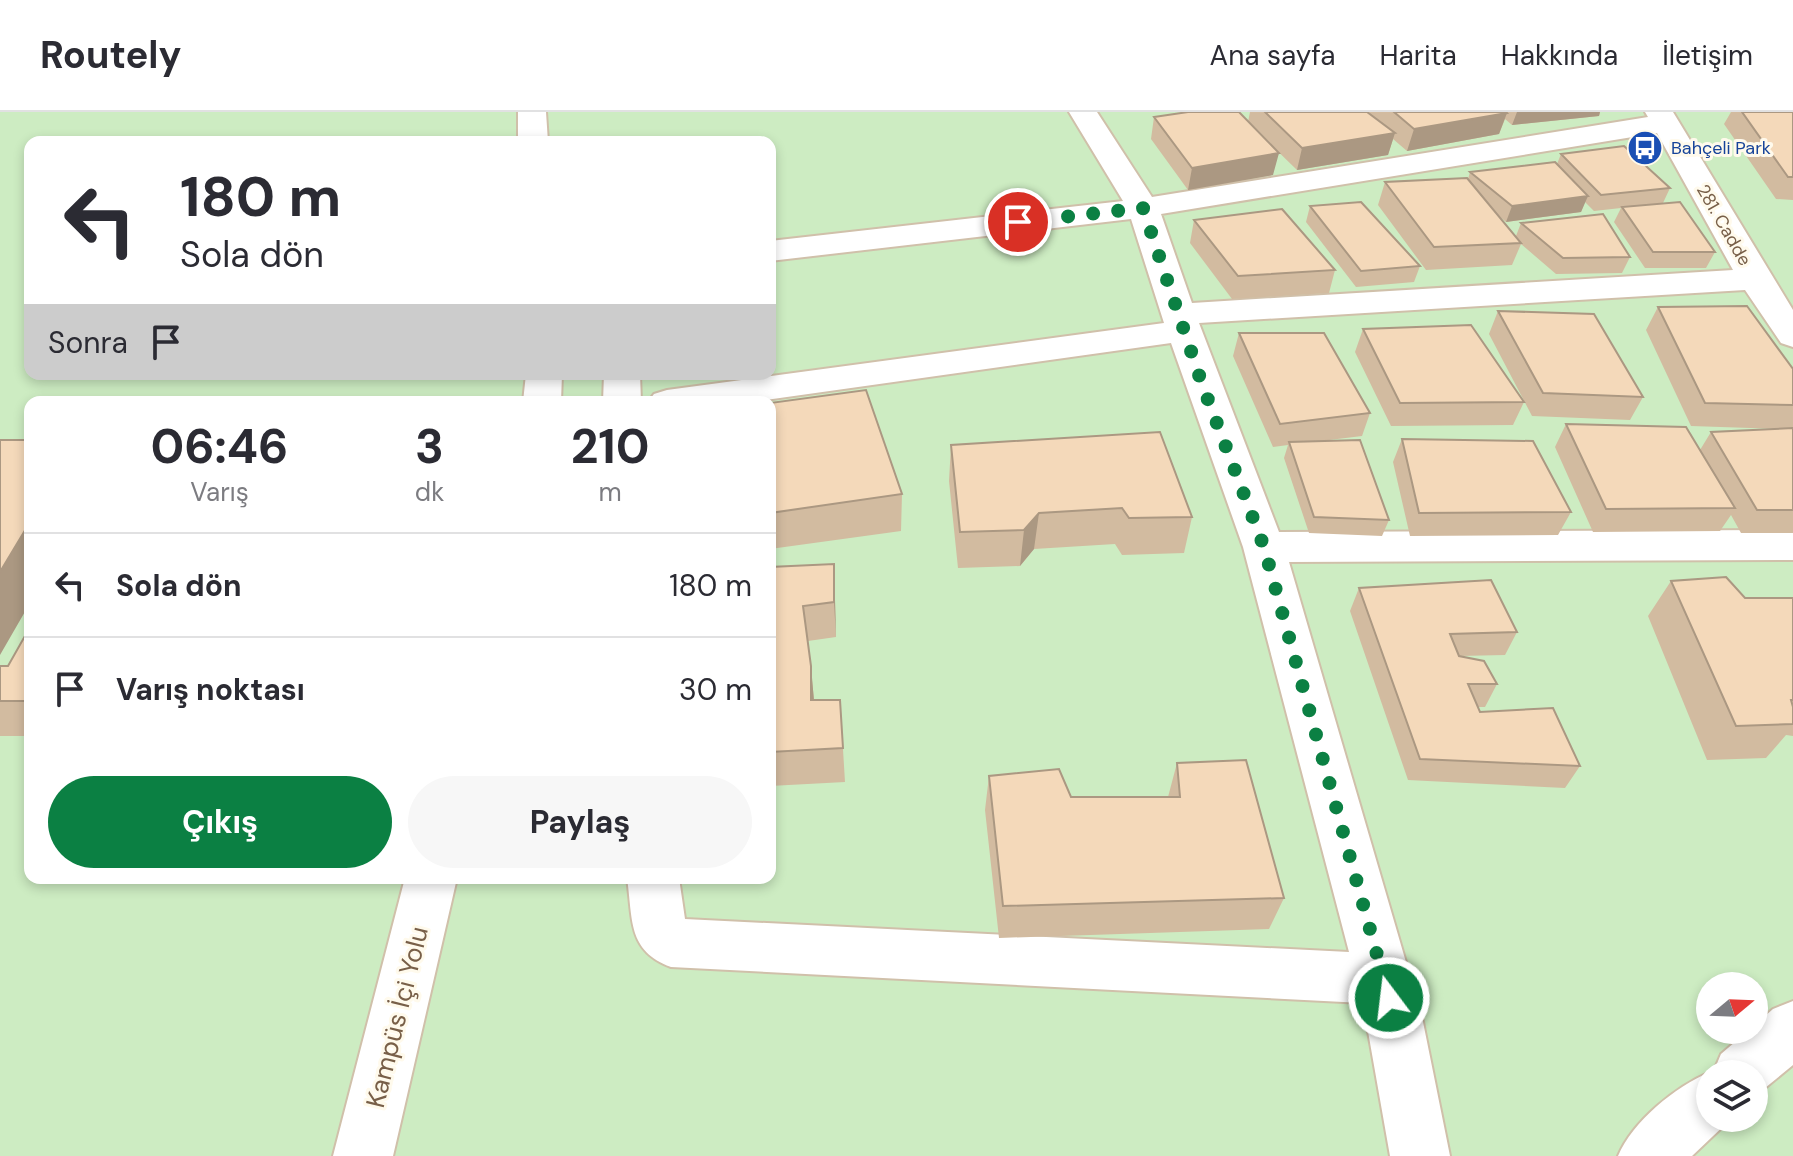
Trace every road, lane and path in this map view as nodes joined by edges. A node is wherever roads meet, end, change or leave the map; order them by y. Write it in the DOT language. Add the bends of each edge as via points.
graph roads {
  1 [pos="532,112"];
  2 [pos="1083,112"];
  3 [pos="1662,118"];
  4 [pos="533,136"];
  5 [pos="1143,208"];
  6 [pos="776,250"];
  7 [pos="1755,279"];
  8 [pos="1181,322"];
  9 [pos="1793,336"];
  10 [pos="706,396"];
  11 [pos="1793,545"];
  12 [pos="1264,547"];
  13 [pos="430,884"];
  14 [pos="654,884"];
  15 [pos="1384,979"];
  16 [pos="1793,1028"];
  17 [pos="1757,1060"];
  18 [pos="1696,1113"];
  19 [pos="363,1156"];
  20 [pos="1420,1156"];
  21 [pos="1648,1156"];
  1 -- 4 [label="street"];
  2 -- 5 [label="street"];
  3 -- 5 [label="street"];
  3 -- 7 [label="street, 281. Cadde"];
  5 -- 6 [label="street"];
  5 -- 8 [label="street"];
  7 -- 8 [label="street"];
  7 -- 9 [label="street, 281. Cadde"];
  8 -- 10 [label="street"];
  8 -- 12 [label="street"];
  11 -- 12 [label="street"];
  12 -- 15 [label="street"];
  13 -- 19 [label="street, Kampüs İçi Yolu"];
  14 -- 15 [label="street" via="661,934 671,943"];
  15 -- 20 [label="street"];
  16 -- 17 [label="street"];
  18 -- 21 [label="street"];
}
